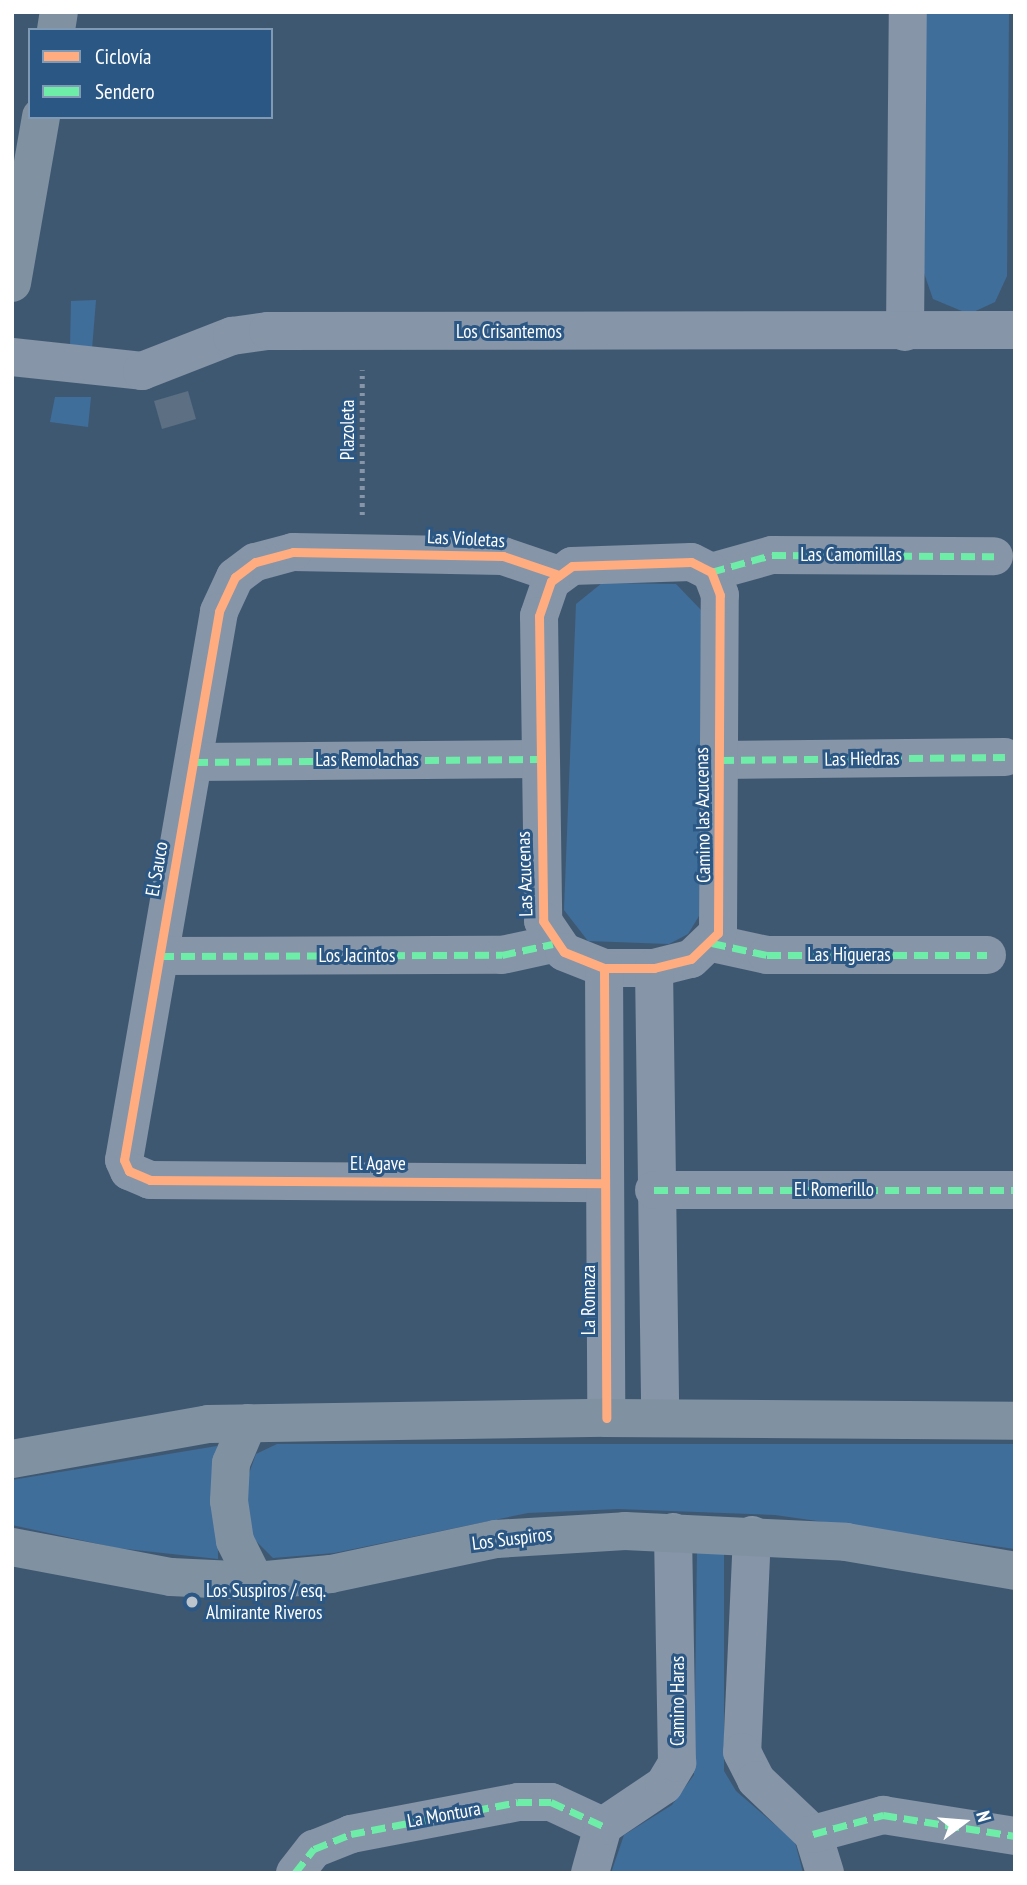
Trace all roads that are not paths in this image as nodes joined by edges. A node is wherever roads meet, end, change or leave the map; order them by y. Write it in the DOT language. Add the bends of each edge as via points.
graph roads {
  1 [pos="908,12"];
  2 [pos="41,119"];
  3 [pos="12,283"];
  4 [pos="1015,330"];
  5 [pos="905,332"];
  6 [pos="12,357"];
  7 [pos="994,555"];
  8 [pos="255,562"];
  9 [pos="710,572"];
  10 [pos="556,574"];
  11 [pos="1005,757"];
  12 [pos="540,759"];
  13 [pos="720,761"];
  14 [pos="194,762"];
  15 [pos="712,943"];
  16 [pos="553,944"];
  17 [pos="986,955"];
  18 [pos="160,956"];
  19 [pos="604,968"];
  20 [pos="654,968"];
  21 [pos="150,1180"];
  22 [pos="606,1184"];
  23 [pos="1013,1189"];
  24 [pos="654,1191"];
  25 [pos="606,1418"];
  26 [pos="660,1418"];
  27 [pos="1015,1421"];
  28 [pos="248,1423"];
  29 [pos="12,1459"];
  30 [pos="673,1532"];
  31 [pos="752,1535"];
  32 [pos="12,1547"];
  33 [pos="1015,1571"];
  34 [pos="255,1581"];
  35 [pos="603,1826"];
  36 [pos="813,1833"];
  37 [pos="1015,1836"];
  38 [pos="295,1873"];
  39 [pos="590,1873"];
  40 [pos="825,1873"];
  1 -- 5 [label="street"];
  2 -- 3 [label="street"];
  4 -- 5 [label="street, Los Crisantemos"];
  5 -- 6 [label="street, Los Crisantemos" via="243,334 133,372"];
  7 -- 9 [label="street, Las Camomillas" via="772,555"];
  8 -- 10 [label="street, Las Violetas" via="293,552 503,556"];
  8 -- 14 [label="street, El Sauco" via="235,577 219,612"];
  9 -- 10 [label="street" via="678,561 582,563"];
  9 -- 13 [label="street, Camino las Azucenas" via="720,596"];
  10 -- 12 [label="street, Las Azucenas" via="539,616"];
  11 -- 13 [label="street, Las Hiedras"];
  12 -- 14 [label="street, Las Remolachas"];
  12 -- 16 [label="street, Las Azucenas" via="541,905"];
  13 -- 15 [label="street, Camino las Azucenas" via="722,915"];
  14 -- 18 [label="street, El Sauco"];
  15 -- 17 [label="street, Las Higueras" via="767,955"];
  15 -- 20 [label="street" via="691,959"];
  16 -- 18 [label="street, Los Jacintos" via="502,955"];
  16 -- 19 [label="street"];
  18 -- 21 [label="street, El Sauco" via="123,1147 129,1171"];
  19 -- 20 [label="street"];
  19 -- 22 [label="street"];
  20 -- 24 [label="street"];
  21 -- 22 [label="street, El Agave"];
  22 -- 25 [label="street, La Romaza"];
  23 -- 24 [label="street, El Romerillo"];
  24 -- 26 [label="street"];
  25 -- 26 [label="street"];
  25 -- 28 [label="street"];
  26 -- 27 [label="street"];
  28 -- 29 [label="street" via="177,1427"];
  28 -- 34 [label="street" via="235,1447 229,1501 235,1541"];
  30 -- 31 [label="street, Los Suspiros"];
  30 -- 34 [label="street, Los Suspiros" via="496,1539 331,1574"];
  30 -- 35 [label="street, Camino Haras" via="677,1763 664,1785"];
  31 -- 33 [label="street, Los Suspiros" via="846,1542"];
  31 -- 36 [label="street" via="742,1752 756,1780"];
  32 -- 34 [label="street, Los Suspiros" via="171,1577"];
  35 -- 38 [label="street, La Montura" via="551,1802 517,1802 351,1834 314,1849"];
  35 -- 39 [label="street"];
  36 -- 37 [label="street" via="883,1815"];
  36 -- 40 [label="street"];
}
